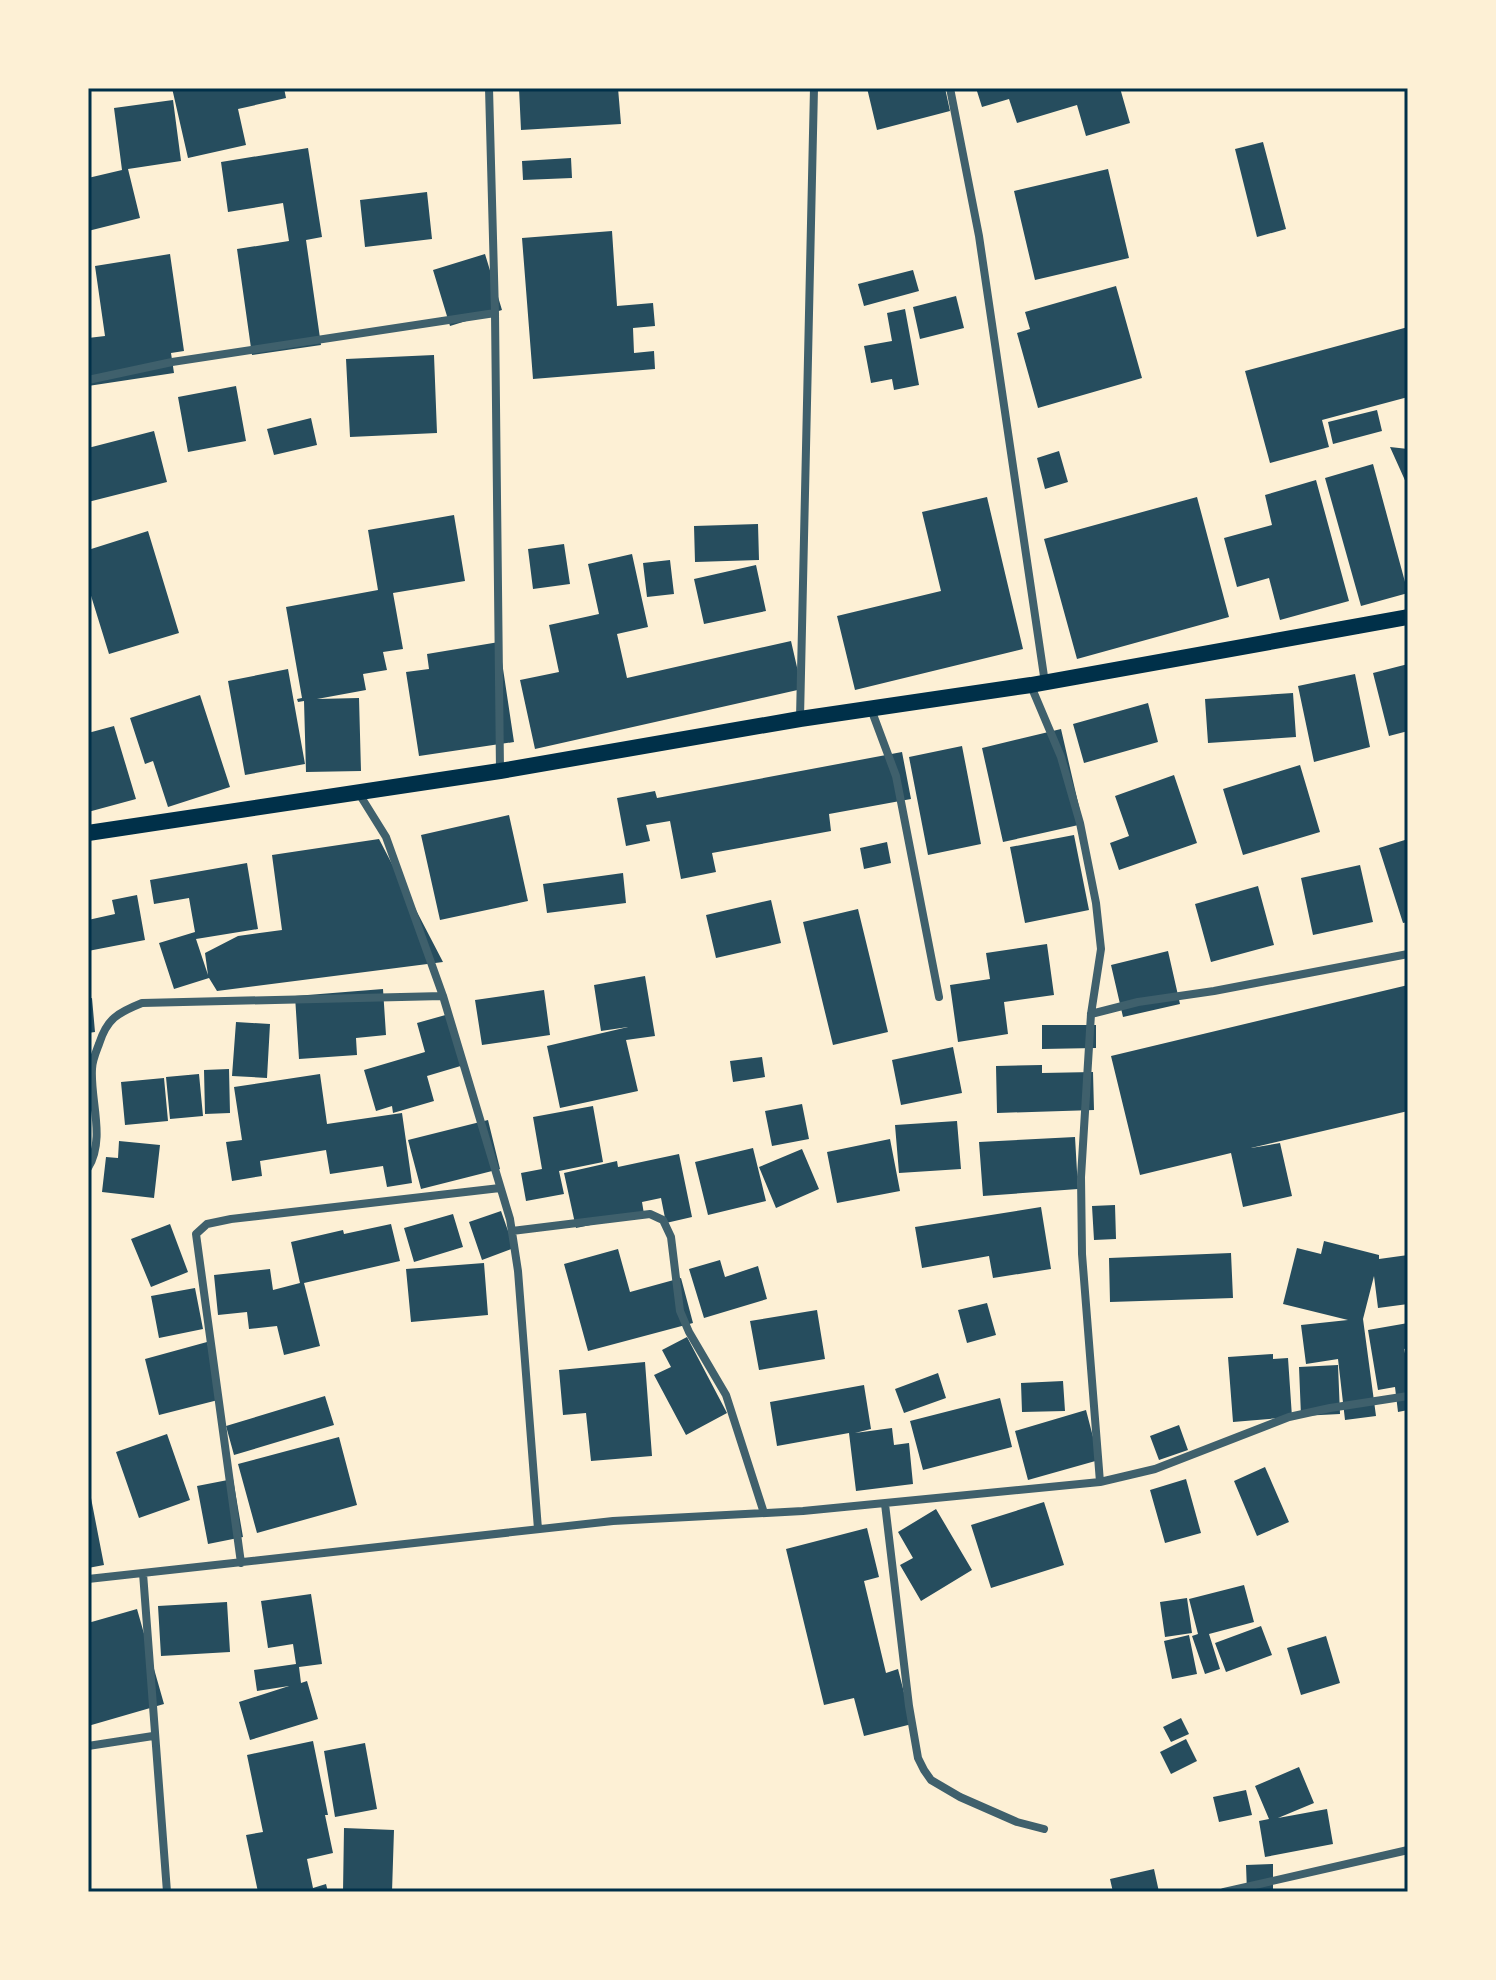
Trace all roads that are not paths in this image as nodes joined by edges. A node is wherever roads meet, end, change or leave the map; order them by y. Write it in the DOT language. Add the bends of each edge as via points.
graph roads {
  1 [pos="489,88"];
  2 [pos="814,88"];
  3 [pos="950,88"];
  4 [pos="495,313"];
  5 [pos="88,380"];
  6 [pos="1408,617"];
  7 [pos="1038,684"];
  8 [pos="871,709"];
  9 [pos="800,719"];
  10 [pos="500,771"];
  11 [pos="357,792"];
  12 [pos="88,833"];
  13 [pos="1408,954"];
  14 [pos="443,996"];
  15 [pos="939,997"];
  16 [pos="1091,1014"];
  17 [pos="88,1168"];
  18 [pos="500,1188"];
  19 [pos="512,1231"];
  20 [pos="1408,1396"];
  21 [pos="1100,1482"];
  22 [pos="885,1504"];
  23 [pos="764,1513"];
  24 [pos="538,1529"];
  25 [pos="241,1563"];
  26 [pos="143,1573"];
  27 [pos="88,1579"];
  28 [pos="153,1736"];
  29 [pos="88,1746"];
  30 [pos="1044,1829"];
  31 [pos="1408,1850"];
  32 [pos="167,1892"];
  33 [pos="1224,1892"];
  1 -- 4 [label="street"];
  2 -- 9 [label="street"];
  3 -- 7 [label="street" via="979,236"];
  4 -- 5 [label="street" via="172,362"];
  4 -- 10 [label="street"];
  6 -- 7 [label="main road"];
  7 -- 8 [label="main road"];
  7 -- 16 [label="street" via="1080,823 1096,903 1101,949"];
  8 -- 9 [label="main road"];
  8 -- 15 [label="street" via="896,776"];
  9 -- 10 [label="main road"];
  10 -- 11 [label="main road"];
  11 -- 12 [label="main road"];
  11 -- 14 [label="street" via="386,837"];
  13 -- 16 [label="street"];
  14 -- 17 [label="street" via="142,1003 124,1010 105,1025 92,1066 97,1135"];
  14 -- 18 [label="street"];
  16 -- 21 [label="street" via="1082,1254"];
  18 -- 19 [label="street"];
  18 -- 25 [label="street" via="231,1219 207,1224 196,1234"];
  19 -- 23 [label="street" via="650,1214 663,1220 671,1237 680,1311 726,1395"];
  19 -- 24 [label="street"];
  20 -- 21 [label="street" via="1289,1417 1155,1469"];
  21 -- 22 [label="street"];
  22 -- 23 [label="street"];
  22 -- 30 [label="street" via="918,1758 931,1780 960,1797"];
  23 -- 24 [label="street"];
  24 -- 25 [label="street"];
  25 -- 26 [label="street"];
  26 -- 27 [label="street"];
  26 -- 28 [label="street"];
  28 -- 29 [label="street"];
  28 -- 32 [label="street"];
  31 -- 33 [label="street"];
}
